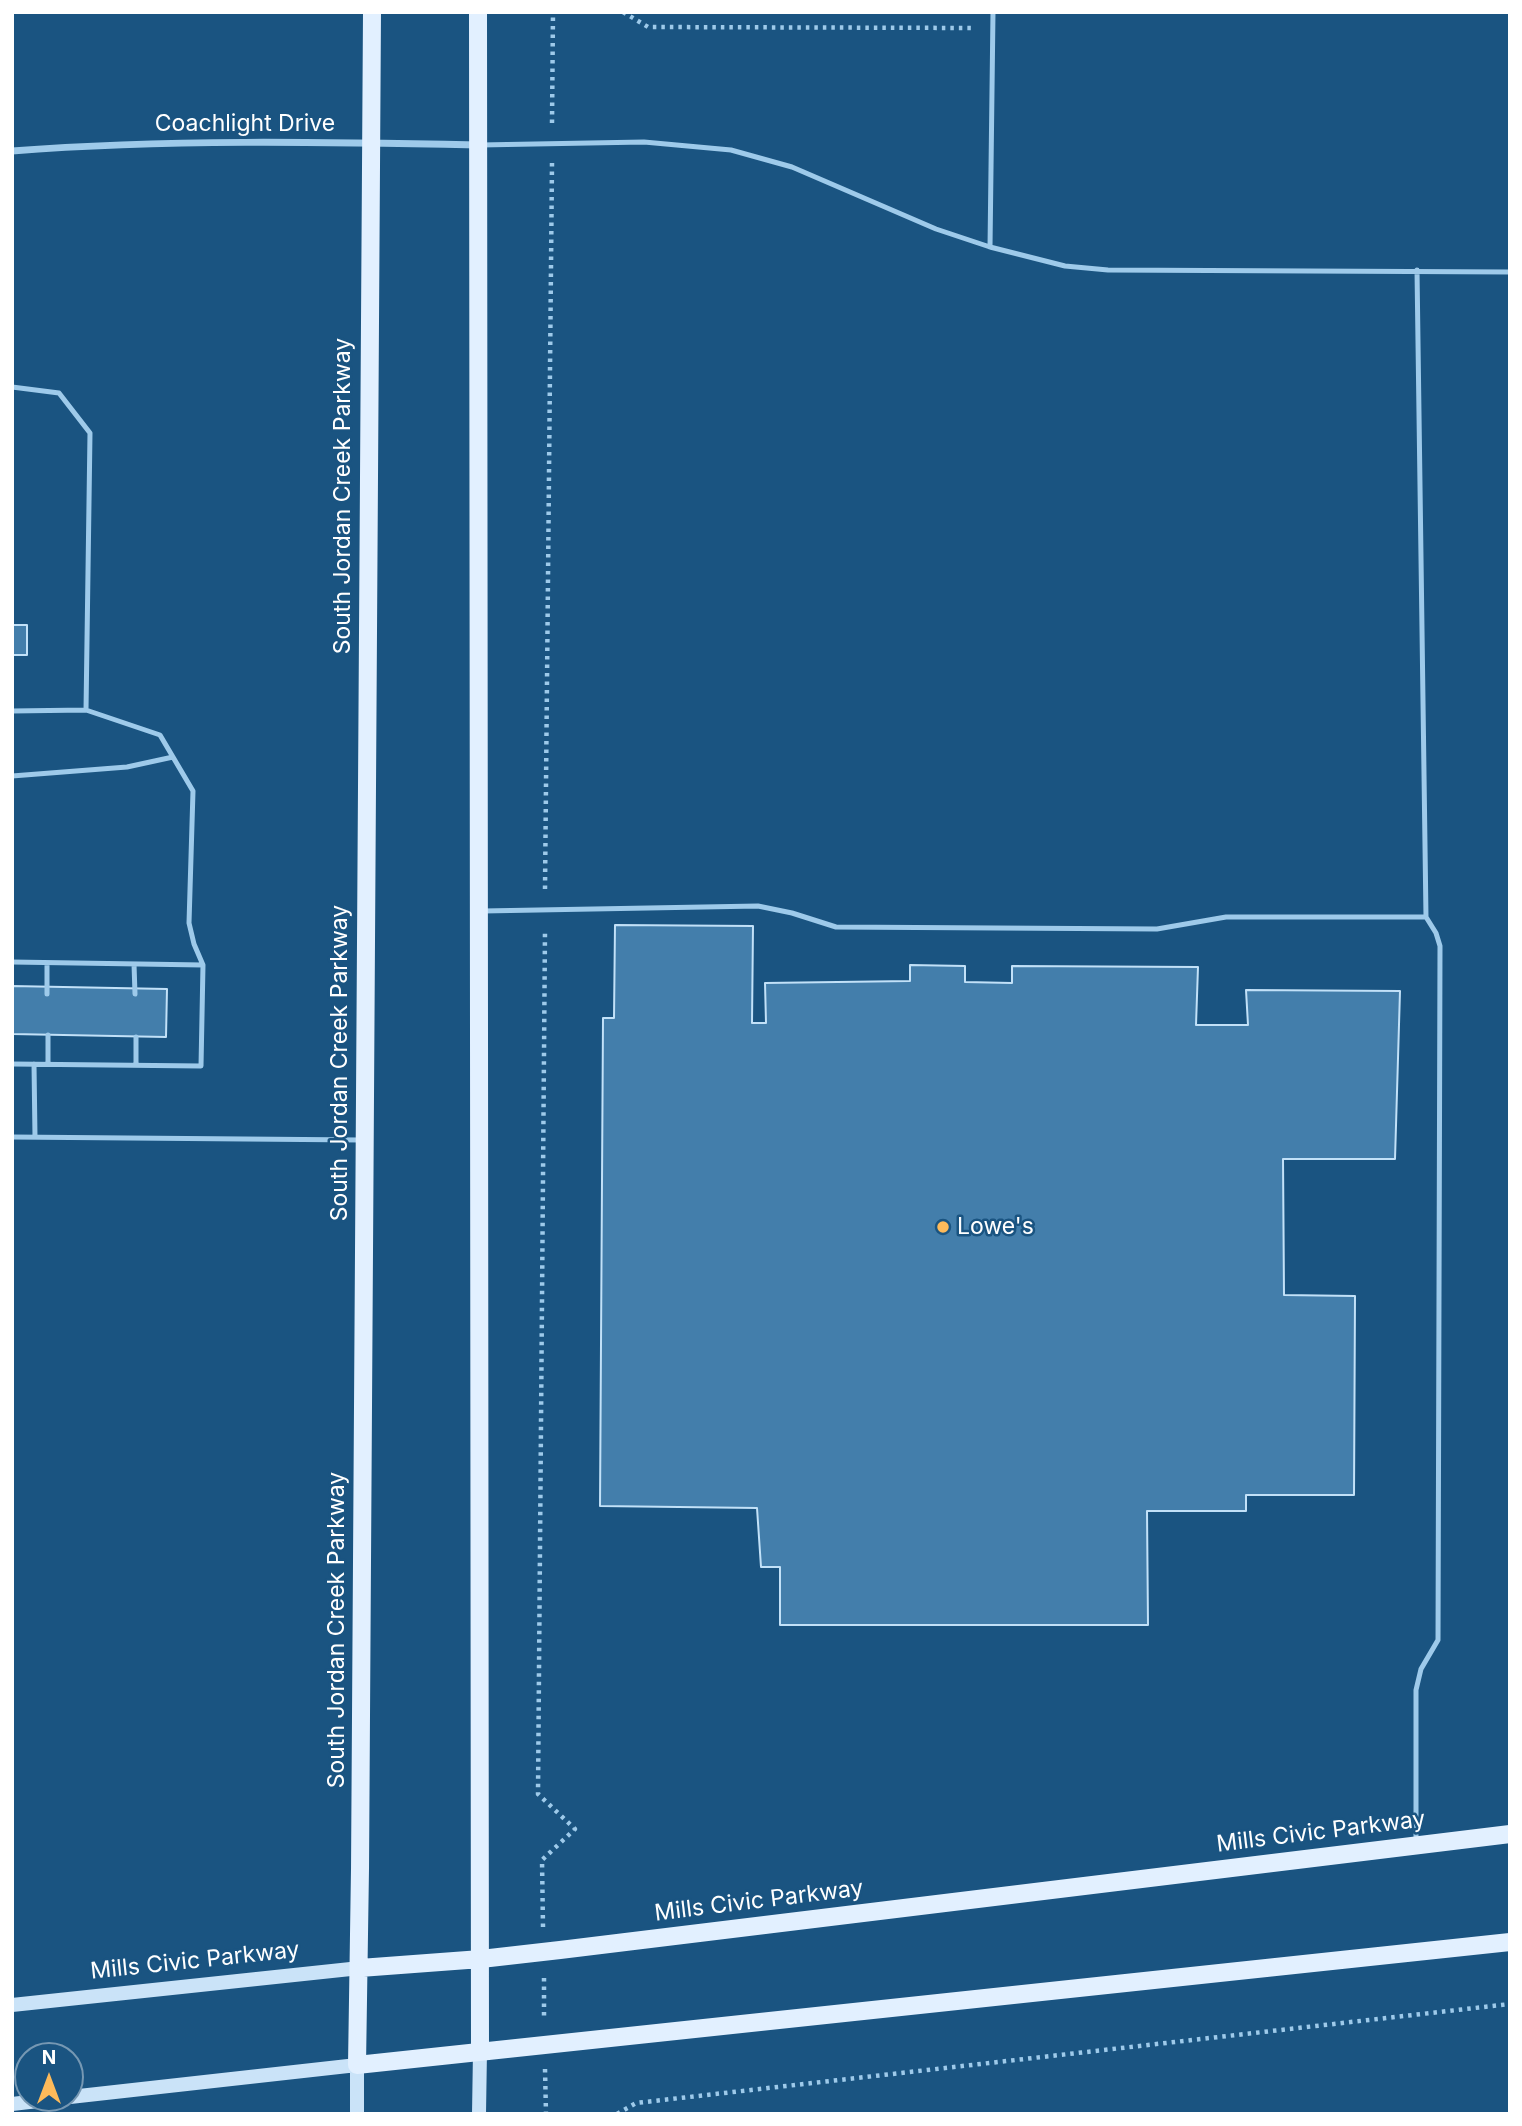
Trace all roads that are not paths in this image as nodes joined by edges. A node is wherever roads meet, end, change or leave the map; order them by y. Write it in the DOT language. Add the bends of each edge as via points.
graph roads {
  1 [pos="372,12"];
  2 [pos="478,12"];
  3 [pos="993,12"];
  4 [pos="370,143"];
  5 [pos="478,145"];
  6 [pos="12,151"];
  7 [pos="990,247"];
  8 [pos="1417,270"];
  9 [pos="1510,272"];
  10 [pos="12,387"];
  11 [pos="12,710"];
  12 [pos="86,710"];
  13 [pos="173,757"];
  14 [pos="12,776"];
  15 [pos="480,911"];
  16 [pos="1426,917"];
  17 [pos="12,962"];
  18 [pos="47,963"];
  19 [pos="134,964"];
  20 [pos="203,965"];
  21 [pos="47,994"];
  22 [pos="135,994"];
  23 [pos="48,1035"];
  24 [pos="136,1037"];
  25 [pos="12,1064"];
  26 [pos="34,1064"];
  27 [pos="48,1064"];
  28 [pos="136,1065"];
  29 [pos="12,1136"];
  30 [pos="35,1137"];
  31 [pos="365,1140"];
  32 [pos="1510,1834"];
  33 [pos="1416,1845"];
  34 [pos="1510,1942"];
  35 [pos="481,1959"];
  36 [pos="360,1968"];
  37 [pos="12,2005"];
  38 [pos="480,2051"];
  39 [pos="357,2065"];
  40 [pos="84,2095"];
  41 [pos="357,2114"];
  42 [pos="479,2114"];
  1 -- 4 [label="main road, South Jordan Creek Parkway"];
  2 -- 5 [label="main road"];
  3 -- 7 [label="lane"];
  4 -- 5 [label="street, Coachlight Drive"];
  4 -- 6 [label="street, Coachlight Drive" via="102,145"];
  4 -- 31 [label="main road, South Jordan Creek Parkway"];
  5 -- 7 [label="lane" via="644,142 731,150 792,167 936,229"];
  5 -- 15 [label="main road"];
  7 -- 8 [label="lane" via="1065,266 1108,270"];
  8 -- 9 [label="lane"];
  8 -- 16 [label="lane"];
  10 -- 12 [label="lane" via="59,393 90,433"];
  11 -- 12 [label="lane"];
  12 -- 13 [label="lane" via="160,736"];
  13 -- 14 [label="lane" via="127,767"];
  13 -- 20 [label="lane" via="193,790 189,923"];
  15 -- 16 [label="lane" via="758,905 836,928 1157,929 1226,917"];
  15 -- 35 [label="main road"];
  16 -- 33 [label="lane" via="1440,946 1438,1640 1416,1690"];
  17 -- 18 [label="lane"];
  18 -- 19 [label="lane"];
  18 -- 21 [label="lane"];
  19 -- 20 [label="lane"];
  19 -- 22 [label="lane"];
  20 -- 28 [label="lane" via="201,1066"];
  23 -- 27 [label="lane"];
  24 -- 28 [label="lane"];
  25 -- 26 [label="lane"];
  26 -- 27 [label="lane"];
  26 -- 30 [label="lane"];
  27 -- 28 [label="lane"];
  29 -- 30 [label="lane"];
  30 -- 31 [label="lane"];
  31 -- 36 [label="main road, South Jordan Creek Parkway"];
  32 -- 33 [label="main road, Mills Civic Parkway"];
  33 -- 35 [label="main road, Mills Civic Parkway"];
  34 -- 38 [label="main road"];
  35 -- 36 [label="main road, Mills Civic Parkway"];
  35 -- 38 [label="main road"];
  36 -- 37 [label="main road, Mills Civic Parkway"];
  36 -- 39 [label="main road, South Jordan Creek Parkway"];
  38 -- 39 [label="main road"];
  38 -- 42 [label="main road"];
  39 -- 40 [label="main road"];
  39 -- 41 [label="main road, South Jordan Creek Parkway"];
}
